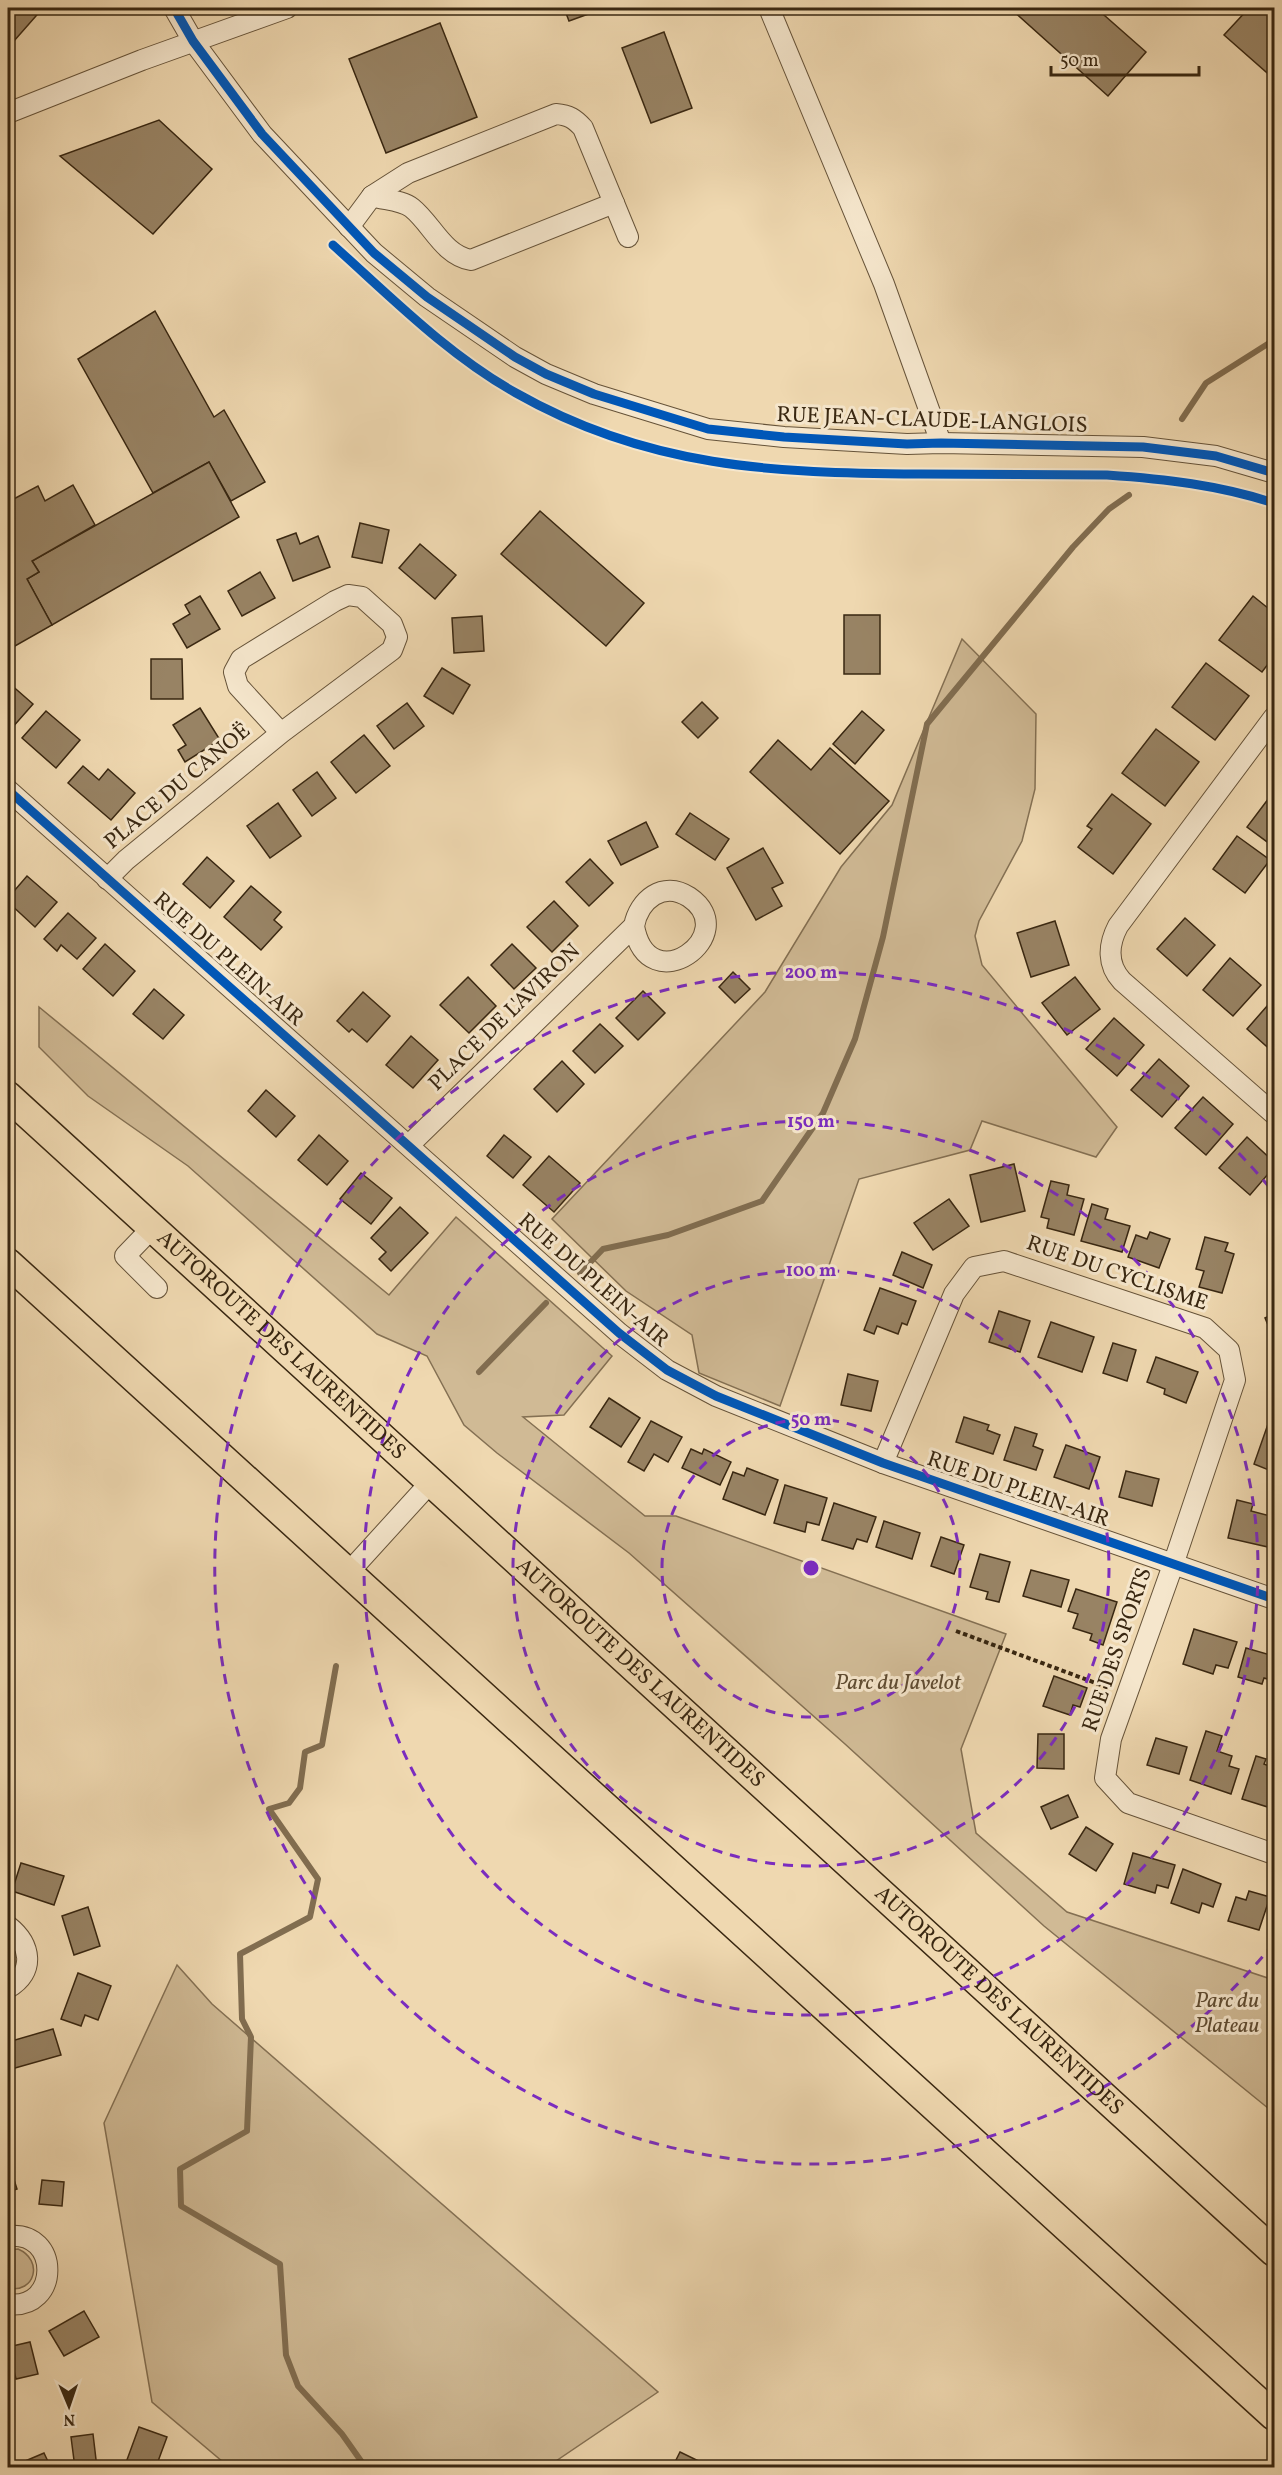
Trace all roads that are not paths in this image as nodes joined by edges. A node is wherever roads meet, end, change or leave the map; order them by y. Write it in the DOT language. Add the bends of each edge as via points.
graph roads {
  1 [pos="174,8"];
  2 [pos="287,8"];
  3 [pos="769,8"];
  4 [pos="193,41"];
  5 [pos="8,113"];
  6 [pos="372,196"];
  7 [pos="614,204"];
  8 [pos="349,227"];
  9 [pos="628,237"];
  10 [pos="941,442"];
  11 [pos="1275,473"];
  12 [pos="1275,717"];
  13 [pos="281,733"];
  14 [pos="8,790"];
  15 [pos="107,879"];
  16 [pos="634,926"];
  17 [pos="8,1096"];
  18 [pos="1275,1114"];
  19 [pos="409,1145"];
  20 [pos="152,1228"];
  21 [pos="8,1263"];
  22 [pos="158,1288"];
  23 [pos="883,1463"];
  24 [pos="430,1483"];
  25 [pos="1173,1565"];
  26 [pos="349,1572"];
  27 [pos="1275,1599"];
  28 [pos="1275,1854"];
  29 [pos="8,1926"];
  30 [pos="8,1988"];
  31 [pos="8,2236"];
  32 [pos="1275,2252"];
  33 [pos="8,2304"];
  34 [pos="1275,2416"];
  1 -- 4 [label="street, RUE JEAN-CLAUDE-LANGLOIS"];
  2 -- 4 [label="street"];
  3 -- 10 [label="street" via="884,284"];
  4 -- 5 [label="street"];
  4 -- 8 [label="street, RUE JEAN-CLAUDE-LANGLOIS" via="262,134"];
  6 -- 7 [label="street" via="412,208 443,244 471,260"];
  6 -- 7 [label="street" via="408,173 556,114 575,120 583,128"];
  6 -- 8 [label="street"];
  7 -- 9 [label="street"];
  8 -- 10 [label="street, RUE JEAN-CLAUDE-LANGLOIS" via="428,297 515,357 594,394 708,429 907,444"];
  10 -- 11 [label="street, RUE JEAN-CLAUDE-LANGLOIS" via="1143,447 1216,456"];
  12 -- 18 [label="street" via="1118,926 1110,948 1115,974"];
  13 -- 13 [label="street, PLACE DU CANOË" via="392,651 397,637 392,624 362,597 348,595 335,601 241,659 234,672 238,686"];
  13 -- 15 [label="street, PLACE DU CANOË"];
  14 -- 15 [label="street, RUE DU PLEIN-AIR"];
  15 -- 19 [label="street, RUE DU PLEIN-AIR"];
  16 -- 19 [label="street, PLACE DE L'AVIRON"];
  17 -- 20 [label="highway, AUTOROUTE DES LAURENTIDES"];
  19 -- 23 [label="street, RUE DU PLEIN-AIR" via="619,1333 667,1370 716,1396"];
  20 -- 22 [label="street" via="125,1256"];
  20 -- 24 [label="highway, AUTOROUTE DES LAURENTIDES"];
  21 -- 26 [label="highway"];
  23 -- 25 [label="street, RUE DU PLEIN-AIR"];
  23 -- 25 [label="street, RUE DU CYCLISME" via="954,1294 974,1267 1004,1261 1205,1328 1229,1350 1235,1380"];
  24 -- 26 [label="street"];
  24 -- 32 [label="highway, AUTOROUTE DES LAURENTIDES"];
  25 -- 27 [label="street, RUE DU PLEIN-AIR"];
  25 -- 28 [label="street, RUE DES SPORTS" via="1110,1739 1105,1778 1128,1803"];
  26 -- 34 [label="highway"];
  29 -- 30 [label="street" via="19,1935 27,1956 22,1975"];
  31 -- 33 [label="street" via="27,2238 40,2248 46,2258 48,2276 42,2291 33,2299"];
}
